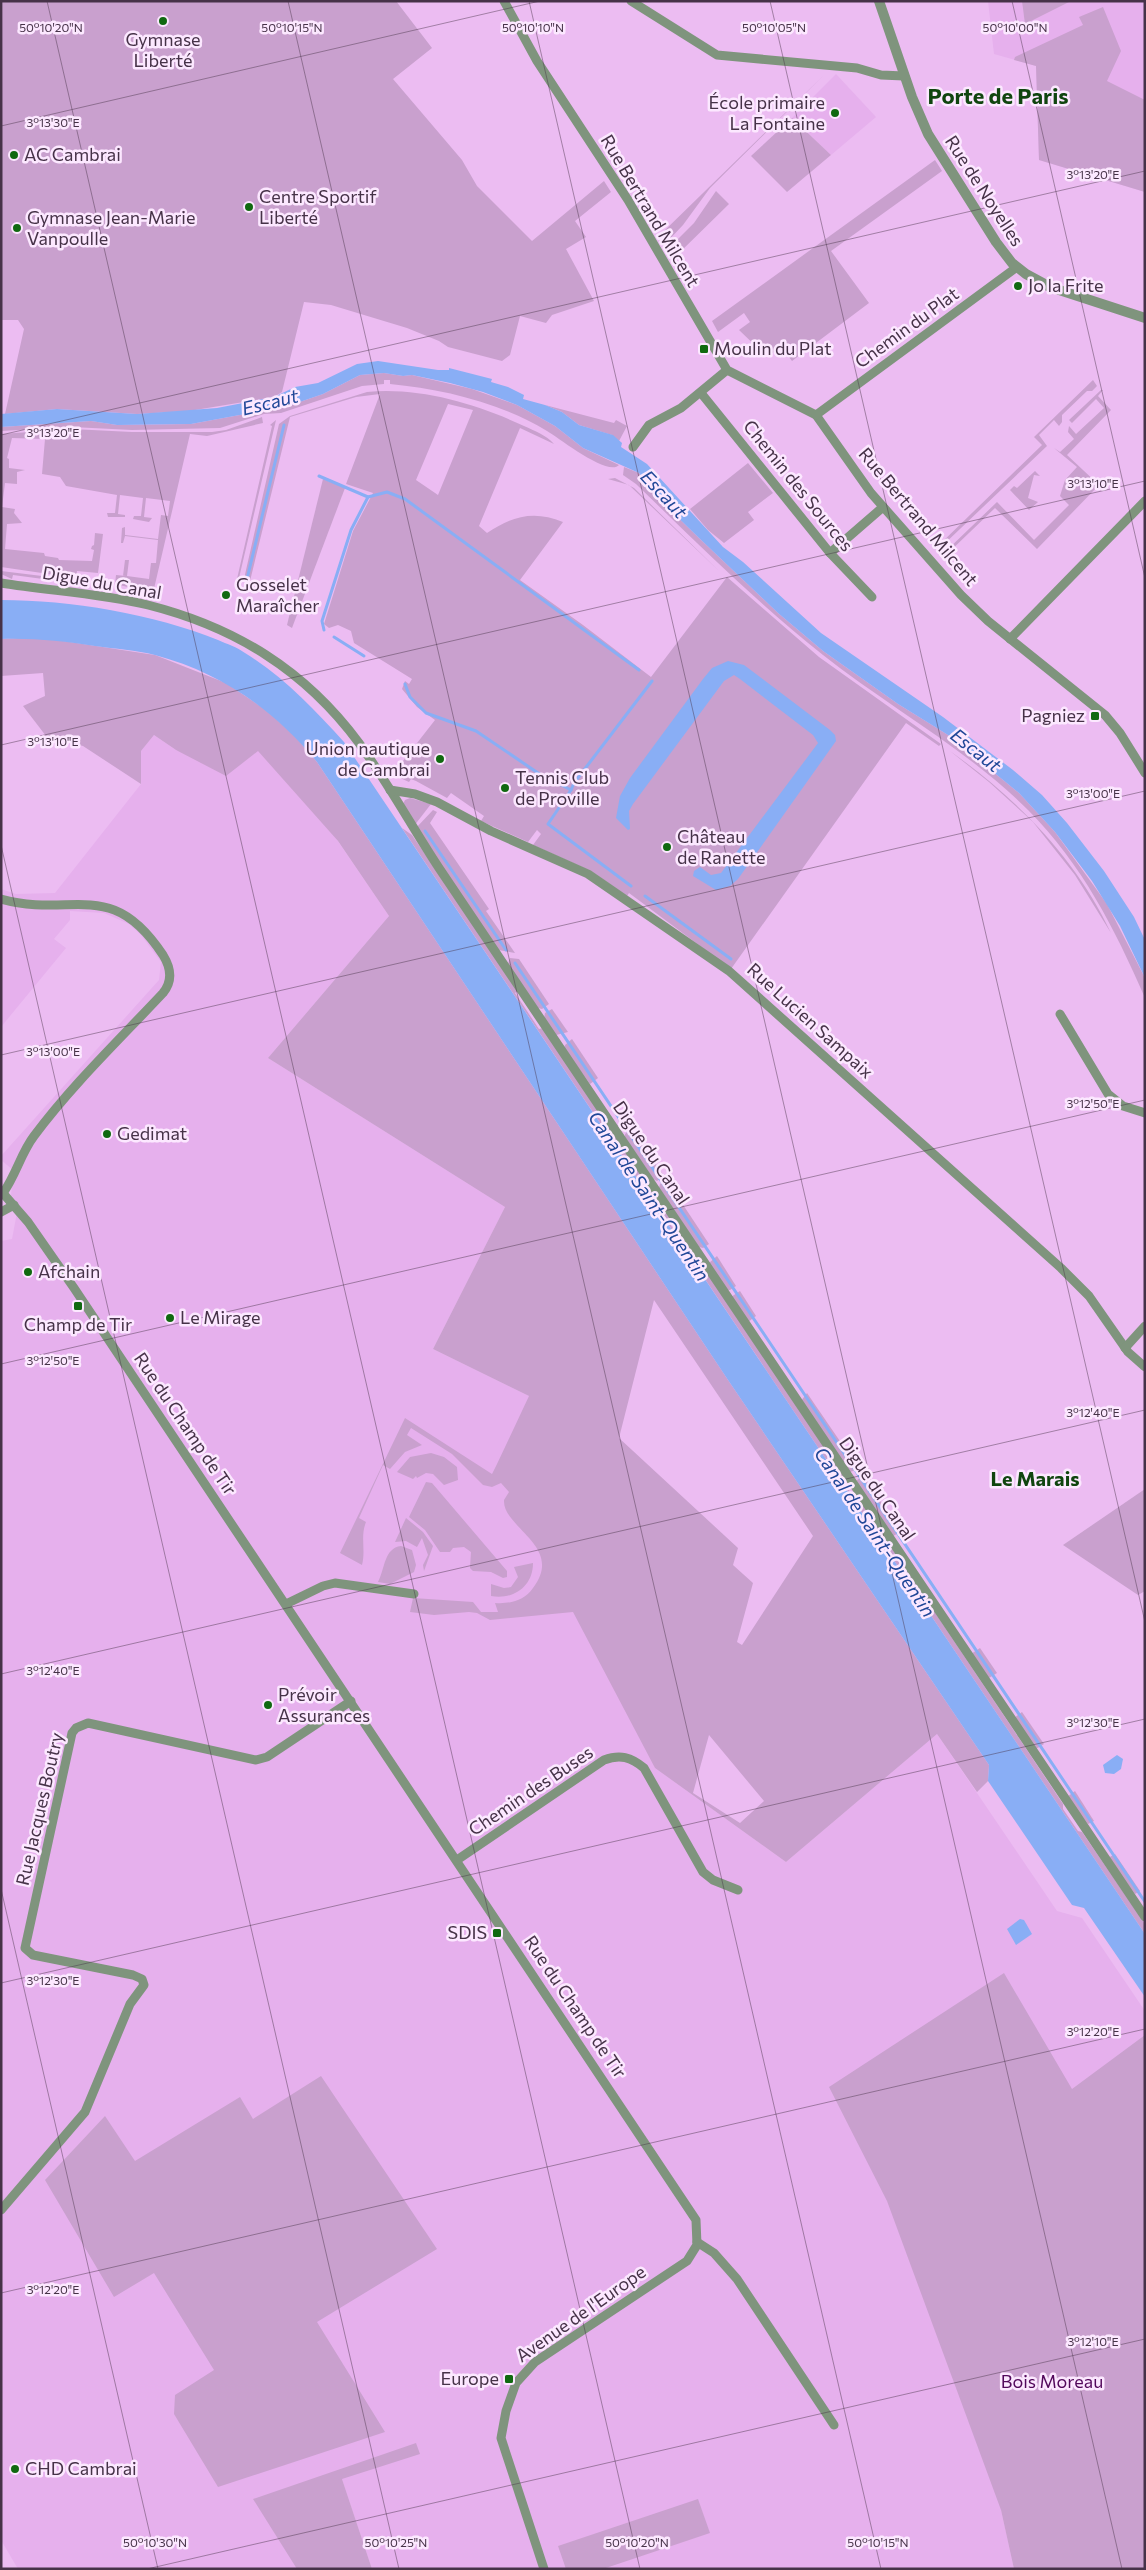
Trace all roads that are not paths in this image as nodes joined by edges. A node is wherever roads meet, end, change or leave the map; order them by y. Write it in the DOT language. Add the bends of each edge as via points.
graph roads {
  1 [pos="504,1"];
  2 [pos="631,1"];
  3 [pos="879,1"];
  4 [pos="904,76"];
  5 [pos="1017,267"];
  6 [pos="1145,318"];
  7 [pos="727,370"];
  8 [pos="701,393"];
  9 [pos="816,415"];
  10 [pos="632,447"];
  11 [pos="1145,500"];
  12 [pos="882,506"];
  13 [pos="830,553"];
  14 [pos="1,583"];
  15 [pos="872,597"];
  16 [pos="1010,640"];
  17 [pos="1145,773"];
  18 [pos="390,790"];
  19 [pos="1,899"];
  20 [pos="1060,1014"];
  21 [pos="1145,1112"];
  22 [pos="2,1192"];
  23 [pos="14,1205"];
  24 [pos="1,1212"];
  25 [pos="1145,1326"];
  26 [pos="1125,1348"];
  27 [pos="1145,1367"];
  28 [pos="414,1594"];
  29 [pos="286,1604"];
  30 [pos="351,1702"];
  31 [pos="457,1860"];
  32 [pos="738,1890"];
  33 [pos="1145,1917"];
  34 [pos="1,2210"];
  35 [pos="698,2242"];
  36 [pos="834,2425"];
  37 [pos="544,2569"];
  1 -- 7 [label="street, Rue Bertrand Milcent" via="533,54 628,200"];
  2 -- 4 [label="street" via="717,55 857,68 881,75"];
  3 -- 4 [label="street, Rue de Noyelles"];
  4 -- 5 [label="street, Rue de Noyelles" via="937,150 996,242"];
  5 -- 6 [label="street, Rue de Noyelles" via="1058,291"];
  5 -- 9 [label="street, Chemin du Plat"];
  7 -- 8 [label="street"];
  7 -- 9 [label="street, Rue Bertrand Milcent"];
  8 -- 10 [label="street" via="649,424"];
  8 -- 13 [label="street, Chemin des Sources"];
  9 -- 12 [label="street, Rue Bertrand Milcent"];
  11 -- 16 [label="street"];
  12 -- 13 [label="street"];
  12 -- 16 [label="street, Rue Bertrand Milcent" via="961,595"];
  13 -- 15 [label="street, Chemin des Sources"];
  14 -- 18 [label="street, Digue du Canal" via="108,597 149,606 243,640 314,692 355,738"];
  16 -- 17 [label="street, Rue Bertrand Milcent" via="1105,715"];
  18 -- 26 [label="street, Rue Lucien Sampaix" via="437,802 491,831 584,872 734,975 1060,1268 1089,1296"];
  18 -- 33 [label="street, Digue du Canal" via="439,868"];
  19 -- 22 [label="street" via="21,903 98,905 121,912 140,926 170,969 168,986 37,1132"];
  20 -- 21 [label="street" via="1108,1094 1123,1106"];
  22 -- 23 [label="street, Rue du Champ de Tir"];
  23 -- 24 [label="street"];
  23 -- 29 [label="street, Rue du Champ de Tir" via="58,1264"];
  25 -- 26 [label="street"];
  26 -- 27 [label="street, Rue Lucien Sampaix"];
  28 -- 29 [label="street" via="335,1583"];
  29 -- 30 [label="street, Rue du Champ de Tir"];
  30 -- 31 [label="street, Rue du Champ de Tir"];
  30 -- 34 [label="street, Rue Jacques Boutry" via="267,1758 256,1760 88,1723 72,1733 25,1948 34,1955 133,1975 144,1981 144,1988 130,2004 85,2112"];
  31 -- 32 [label="street, Chemin des Buses" via="604,1760 625,1757 644,1768 703,1872 713,1880"];
  31 -- 35 [label="street, Rue du Champ de Tir" via="694,2215"];
  35 -- 36 [label="street" via="714,2253 737,2280"];
  35 -- 37 [label="street, Avenue de l'Europe" via="684,2264 535,2362 516,2382 500,2438"];
}
